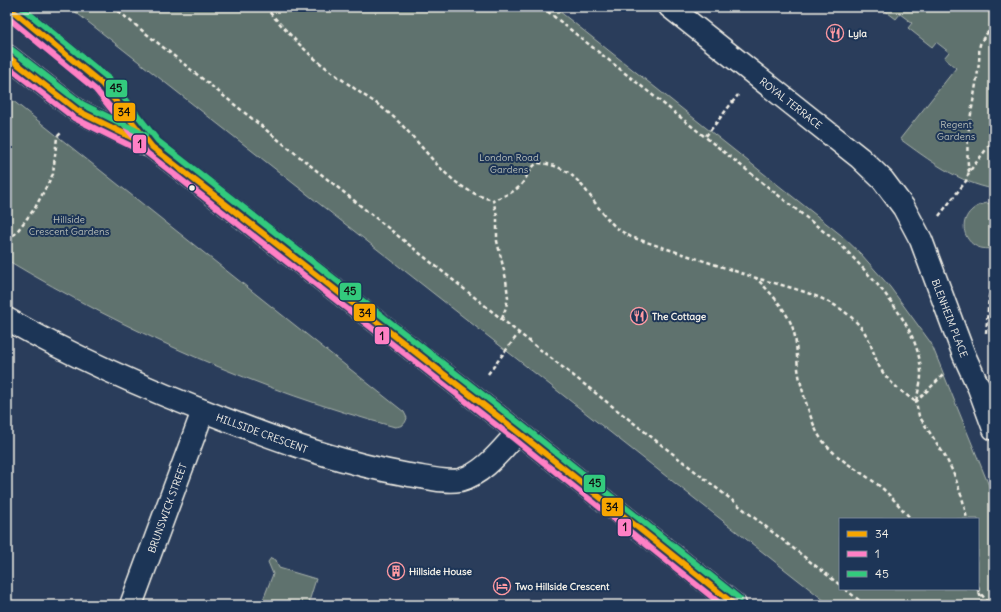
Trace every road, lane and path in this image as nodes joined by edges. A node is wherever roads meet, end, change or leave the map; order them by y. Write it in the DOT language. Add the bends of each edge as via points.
graph roads {
  1 [pos="8,7"];
  2 [pos="113,7"];
  3 [pos="265,7"];
  4 [pos="542,7"];
  5 [pos="670,7"];
  6 [pos="994,25"];
  7 [pos="7,56"];
  8 [pos="754,74"];
  9 [pos="78,111"];
  10 [pos="706,136"];
  11 [pos="994,139"];
  12 [pos="152,147"];
  13 [pos="969,172"];
  14 [pos="493,200"];
  15 [pos="904,208"];
  16 [pos="7,239"];
  17 [pos="921,240"];
  18 [pos="756,278"];
  19 [pos="7,319"];
  20 [pos="502,319"];
  21 [pos="520,333"];
  22 [pos="964,355"];
  23 [pos="471,395"];
  24 [pos="916,402"];
  25 [pos="203,411"];
  26 [pos="994,429"];
  27 [pos="518,432"];
  28 [pos="911,518"];
  29 [pos="967,518"];
  30 [pos="839,584"];
  31 [pos="846,590"];
  32 [pos="978,590"];
  33 [pos="131,605"];
  34 [pos="735,605"];
  35 [pos="865,605"];
  36 [pos="982,605"];
  37 [pos="990,605"];
  1 -- 12 [label="street" via="102,84"];
  2 -- 20 [label="path"];
  3 -- 14 [label="path" via="313,57 386,110 449,178 469,192"];
  4 -- 10 [label="path"];
  5 -- 8 [label="street, ROYAL TERRACE"];
  6 -- 13 [label="path" via="979,47 967,158"];
  7 -- 9 [label="street"];
  8 -- 10 [label="path"];
  8 -- 15 [label="street, ROYAL TERRACE" via="860,158 883,180"];
  9 -- 12 [label="street"];
  9 -- 16 [label="path" via="57,137 53,174 35,208 15,234"];
  10 -- 24 [label="path" via="842,246 881,287 899,312 917,349 921,376"];
  11 -- 13 [label="path"];
  12 -- 23 [label="street"];
  13 -- 17 [label="path" via="966,180"];
  14 -- 18 [label="path" via="511,193 523,183 529,170 537,163 549,164 565,170 582,184 606,218 631,237"];
  14 -- 20 [label="path" via="497,216 497,241 508,298"];
  15 -- 17 [label="street, BLENHEIM PLACE"];
  17 -- 22 [label="street, BLENHEIM PLACE"];
  18 -- 24 [label="path" via="825,300 849,314 866,334 885,376 895,387"];
  18 -- 28 [label="path" via="781,307 792,326 799,374 817,430 828,446 878,485"];
  19 -- 25 [label="street, HILLSIDE CRESCENT" via="150,390"];
  20 -- 21 [label="path"];
  21 -- 23 [label="path"];
  21 -- 30 [label="path"];
  22 -- 24 [label="path"];
  22 -- 26 [label="street, BLENHEIM PLACE"];
  23 -- 27 [label="street"];
  24 -- 29 [label="path" via="919,416 954,474"];
  25 -- 27 [label="street, HILLSIDE CRESCENT" via="350,462 392,472 449,480 466,478 479,471"];
  25 -- 33 [label="street, BRUNSWICK STREET"];
  27 -- 34 [label="street"];
  31 -- 35 [label="path"];
  32 -- 36 [label="path"];
  32 -- 37 [label="path"];
}
